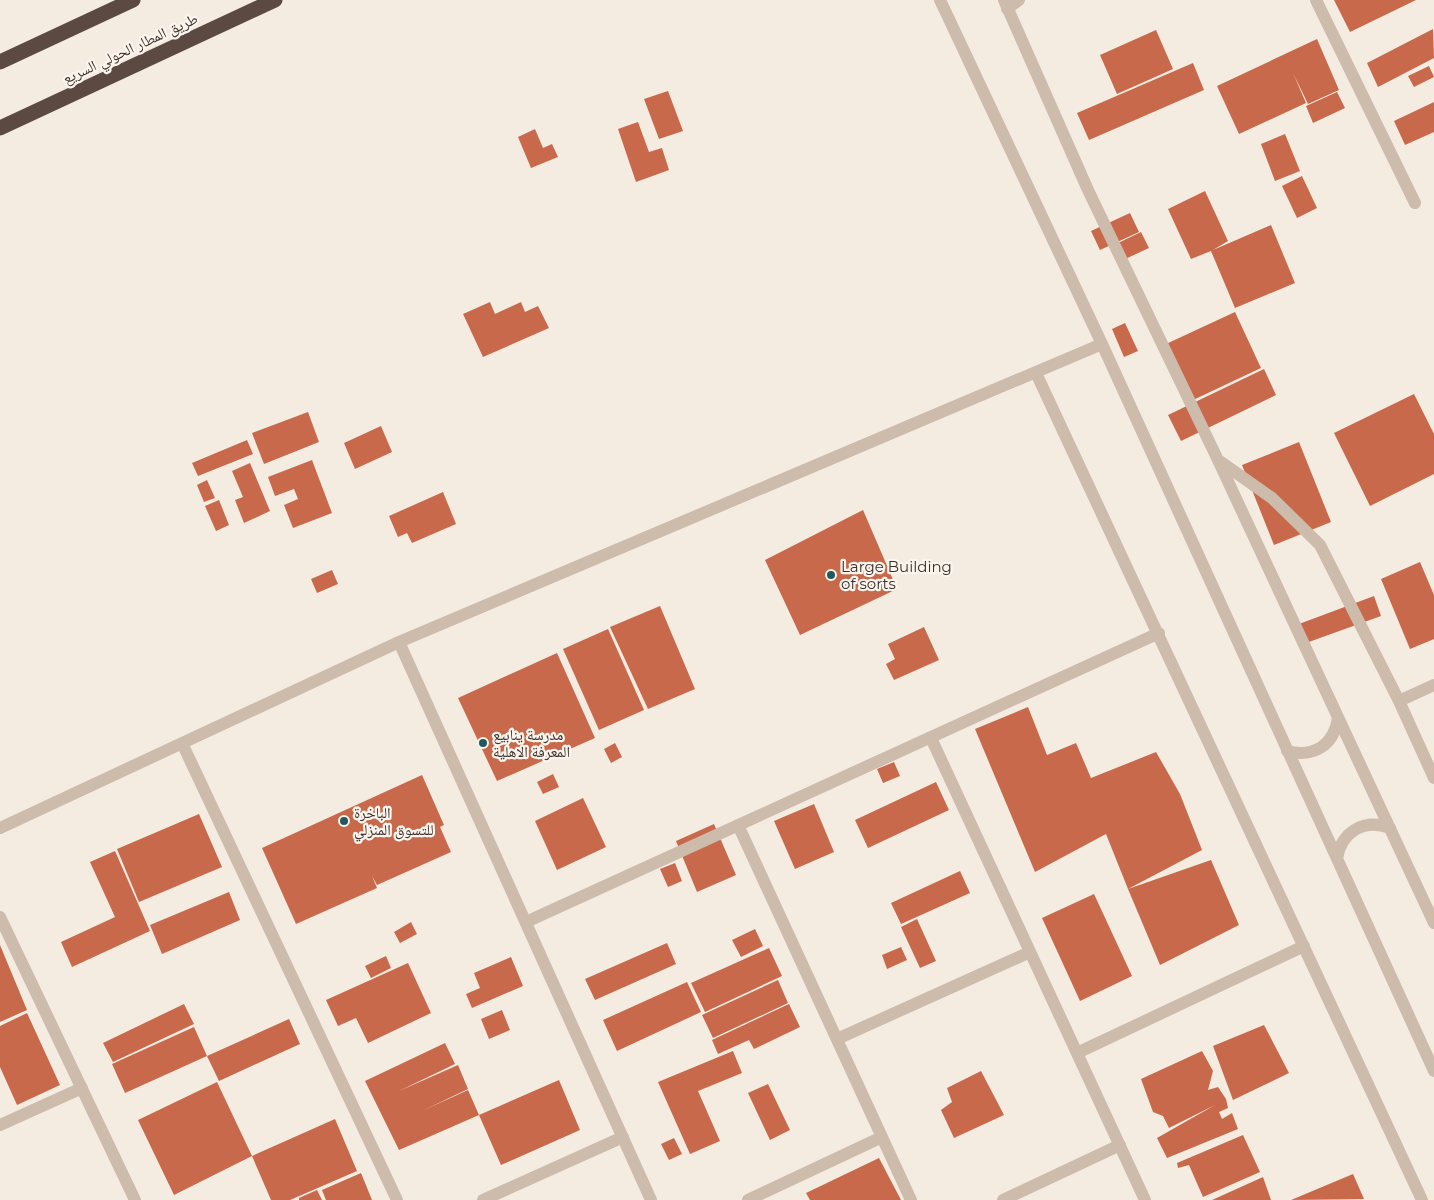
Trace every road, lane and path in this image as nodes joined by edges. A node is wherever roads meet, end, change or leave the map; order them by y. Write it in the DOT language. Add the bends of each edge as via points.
graph roads {
  1 [pos="133,0"];
  2 [pos="276,0"];
  3 [pos="940,0"];
  4 [pos="1019,0"];
  5 [pos="1316,0"];
  6 [pos="1005,5"];
  7 [pos="0,62"];
  8 [pos="0,128"];
  9 [pos="1415,203"];
  10 [pos="1102,344"];
  11 [pos="1036,373"];
  12 [pos="1218,460"];
  13 [pos="1159,633"];
  14 [pos="399,642"];
  15 [pos="1434,685"];
  16 [pos="1399,701"];
  17 [pos="1338,718"];
  18 [pos="930,738"];
  19 [pos="182,743"];
  20 [pos="1287,751"];
  21 [pos="1434,778"];
  22 [pos="738,825"];
  23 [pos="0,828"];
  24 [pos="1390,828"];
  25 [pos="1337,859"];
  26 [pos="0,917"];
  27 [pos="526,922"];
  28 [pos="1434,923"];
  29 [pos="1304,946"];
  30 [pos="1030,952"];
  31 [pos="837,1039"];
  32 [pos="1077,1053"];
  33 [pos="1434,1071"];
  34 [pos="82,1088"];
  35 [pos="0,1125"];
  36 [pos="623,1137"];
  37 [pos="882,1137"];
  38 [pos="1120,1145"];
  39 [pos="136,1200"];
  40 [pos="398,1200"];
  41 [pos="483,1200"];
  42 [pos="652,1200"];
  43 [pos="748,1200"];
  44 [pos="911,1200"];
  45 [pos="1003,1200"];
  46 [pos="1145,1200"];
  47 [pos="1422,1200"];
  1 -- 7 [label="highway"];
  2 -- 8 [label="highway, طريق المطار الحولي السريع"];
  3 -- 10 [label="street"];
  4 -- 6 [label="street"];
  5 -- 9 [label="street"];
  6 -- 12 [label="street" via="1088,190"];
  10 -- 11 [label="street"];
  10 -- 20 [label="street"];
  11 -- 13 [label="street"];
  11 -- 14 [label="street"];
  12 -- 16 [label="street" via="1272,498 1320,544"];
  12 -- 17 [label="street"];
  13 -- 18 [label="street"];
  13 -- 29 [label="street"];
  14 -- 19 [label="street"];
  14 -- 27 [label="street"];
  15 -- 16 [label="street"];
  16 -- 21 [label="street"];
  17 -- 20 [label="street" via="1334,734 1322,748 1305,754"];
  17 -- 24 [label="street"];
  18 -- 22 [label="street"];
  18 -- 30 [label="street"];
  19 -- 23 [label="street"];
  19 -- 40 [label="street"];
  20 -- 25 [label="street"];
  22 -- 27 [label="street"];
  22 -- 31 [label="street"];
  24 -- 25 [label="street" via="1374,824 1351,831 1341,844"];
  24 -- 28 [label="street"];
  25 -- 33 [label="street"];
  26 -- 34 [label="street"];
  27 -- 36 [label="street"];
  29 -- 32 [label="street"];
  29 -- 47 [label="street"];
  30 -- 31 [label="street"];
  30 -- 32 [label="street"];
  31 -- 37 [label="street"];
  32 -- 38 [label="street"];
  34 -- 35 [label="street"];
  34 -- 39 [label="street"];
  36 -- 41 [label="street"];
  36 -- 42 [label="street"];
  37 -- 43 [label="street"];
  37 -- 44 [label="street"];
  38 -- 45 [label="street"];
  38 -- 46 [label="street"];
}
